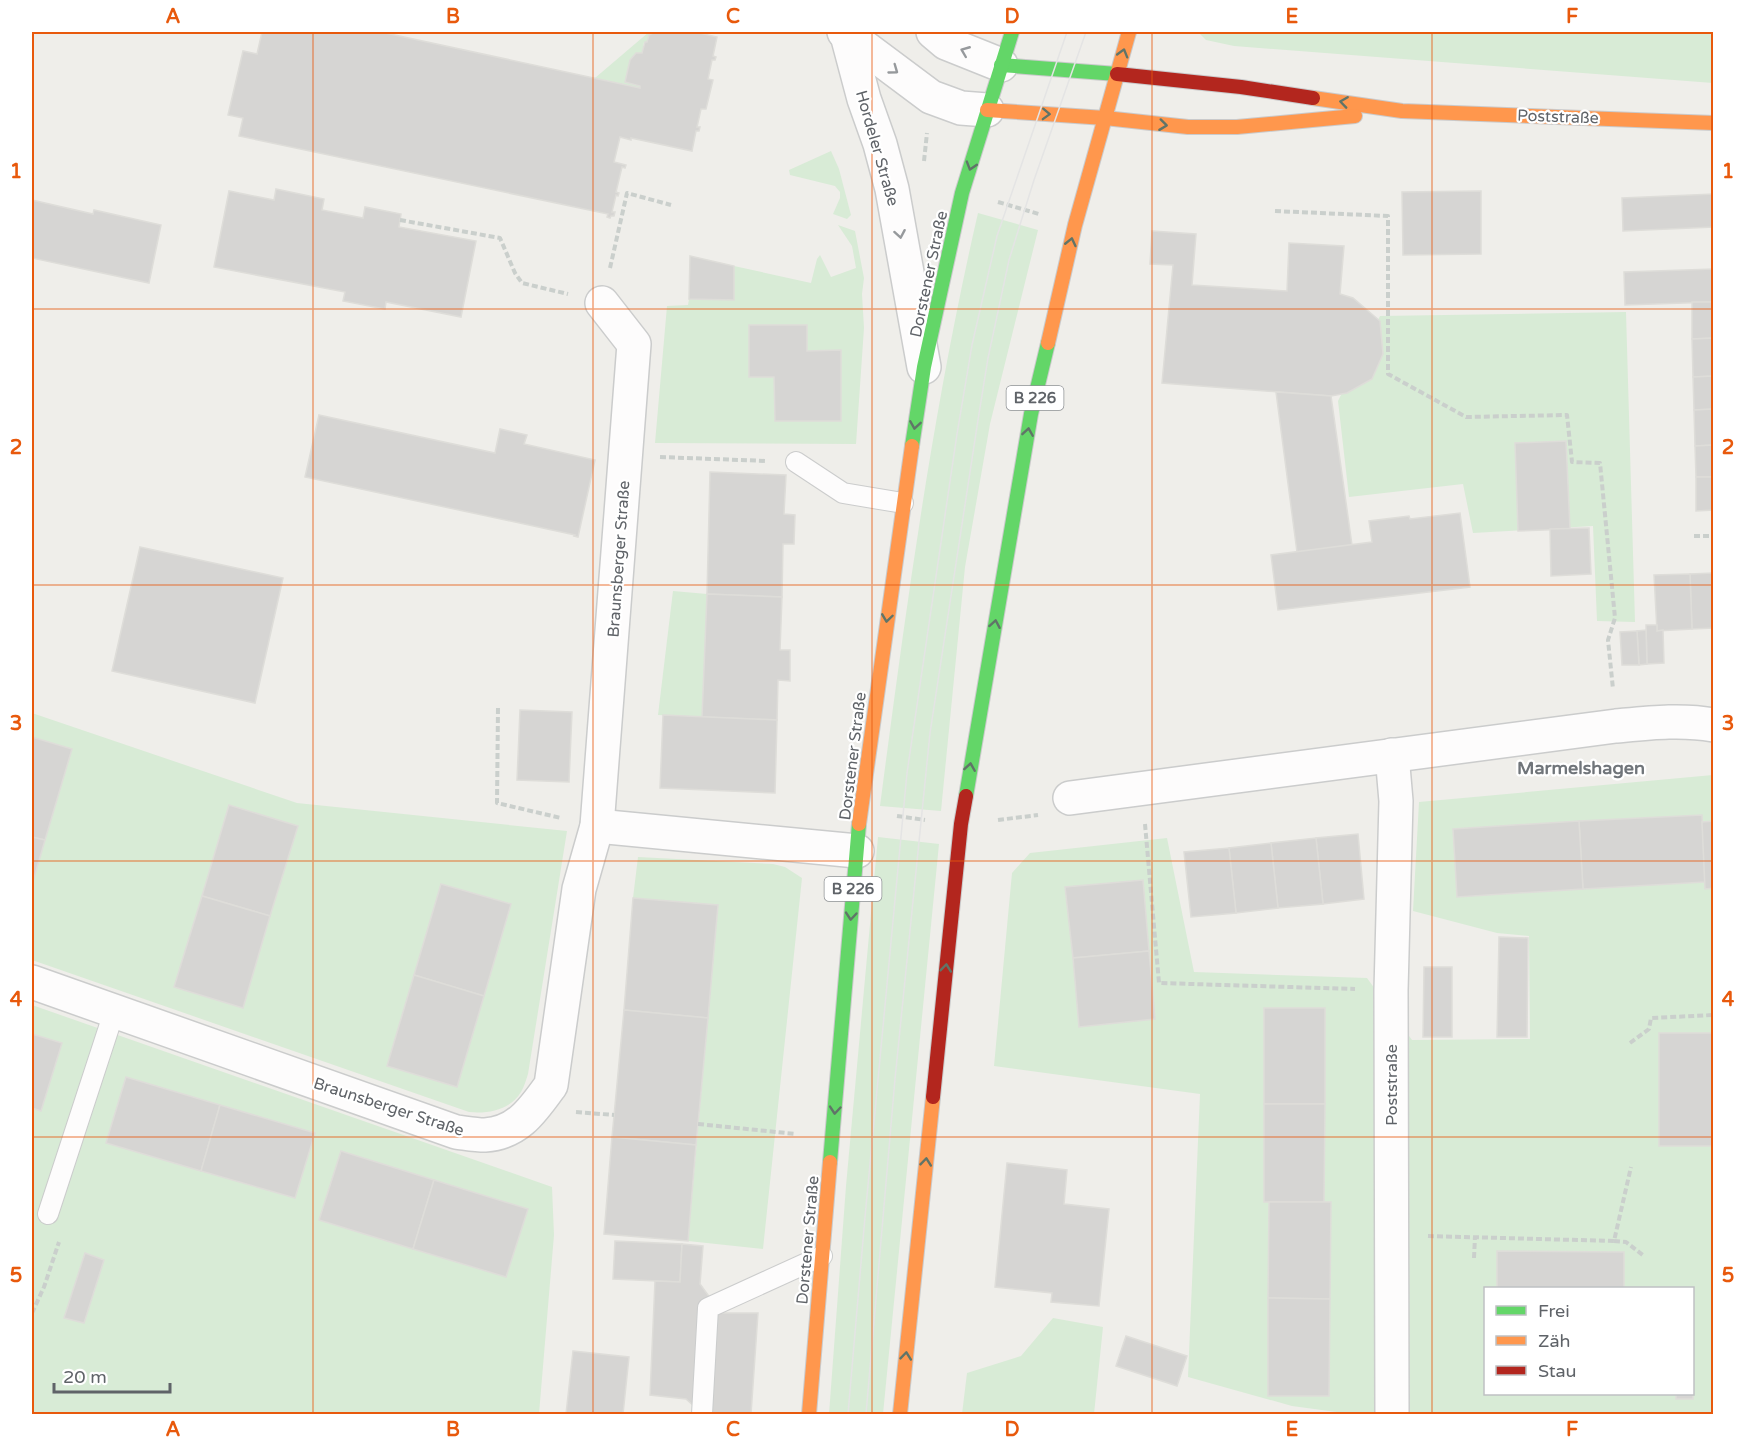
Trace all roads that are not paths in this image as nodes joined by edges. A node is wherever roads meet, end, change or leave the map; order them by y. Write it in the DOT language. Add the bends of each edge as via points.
graph roads {
  1 [pos="933,32"];
  2 [pos="1012,32"];
  3 [pos="1129,32"];
  4 [pos="846,33"];
  5 [pos="1001,65"];
  6 [pos="1117,74"];
  7 [pos="987,110"];
  8 [pos="1402,111"];
  9 [pos="1105,118"];
  10 [pos="1713,123"];
  11 [pos="602,303"];
  12 [pos="924,367"];
  13 [pos="796,462"];
  14 [pos="903,503"];
  15 [pos="1713,725"];
  16 [pos="1392,755"];
  17 [pos="1070,798"];
  18 [pos="597,826"];
  19 [pos="857,851"];
  20 [pos="32,982"];
  21 [pos="114,1012"];
  22 [pos="48,1214"];
  23 [pos="822,1256"];
  24 [pos="702,1414"];
  25 [pos="808,1414"];
  26 [pos="900,1414"];
  27 [pos="1392,1414"];
  5 -- 1 [label="street, one-way" via="946,43"];
  2 -- 5 [label="main road, Dorstener Straße / B 226"];
  6 -- 3 [label="main road, B 226, one-way"];
  4 -- 7 [label="street, Hordeler Straße, one-way" via="932,97 961,108"];
  4 -- 12 [label="street, Hordeler Straße, one-way" via="892,189"];
  5 -- 6 [label="main road"];
  5 -- 7 [label="main road, Dorstener Straße / B 226"];
  8 -- 6 [label="main road, Poststraße, one-way" via="1241,87"];
  6 -- 9 [label="main road, B 226"];
  7 -- 9 [label="main road, one-way"];
  7 -- 12 [label="main road, Dorstener Straße / B 226, one-way" via="962,193"];
  9 -- 8 [label="main road, Poststraße, one-way" via="1188,128 1237,128"];
  8 -- 10 [label="main road, Poststraße"];
  26 -- 9 [label="main road, B 226, one-way" via="961,824 1031,414 1075,225"];
  11 -- 18 [label="street, Braunsberger Straße" via="634,344"];
  12 -- 14 [label="main road, Dorstener Straße / B 226, one-way"];
  13 -- 14 [label="lane" via="843,493"];
  14 -- 19 [label="main road, Dorstener Straße / B 226, one-way"];
  15 -- 16 [label="street" via="1659,722 1616,726"];
  16 -- 17 [label="street"];
  16 -- 27 [label="street, Poststraße" via="1396,801 1391,990"];
  18 -- 19 [label="street"];
  18 -- 21 [label="street, Braunsberger Straße" via="579,889 551,1084 535,1108 514,1128 485,1135 456,1131"];
  19 -- 23 [label="main road, Dorstener Straße / B 226, one-way"];
  20 -- 21 [label="street, Braunsberger Straße"];
  21 -- 22 [label="lane"];
  23 -- 24 [label="lane" via="708,1308"];
  23 -- 25 [label="main road, Dorstener Straße / B 226"];
}
